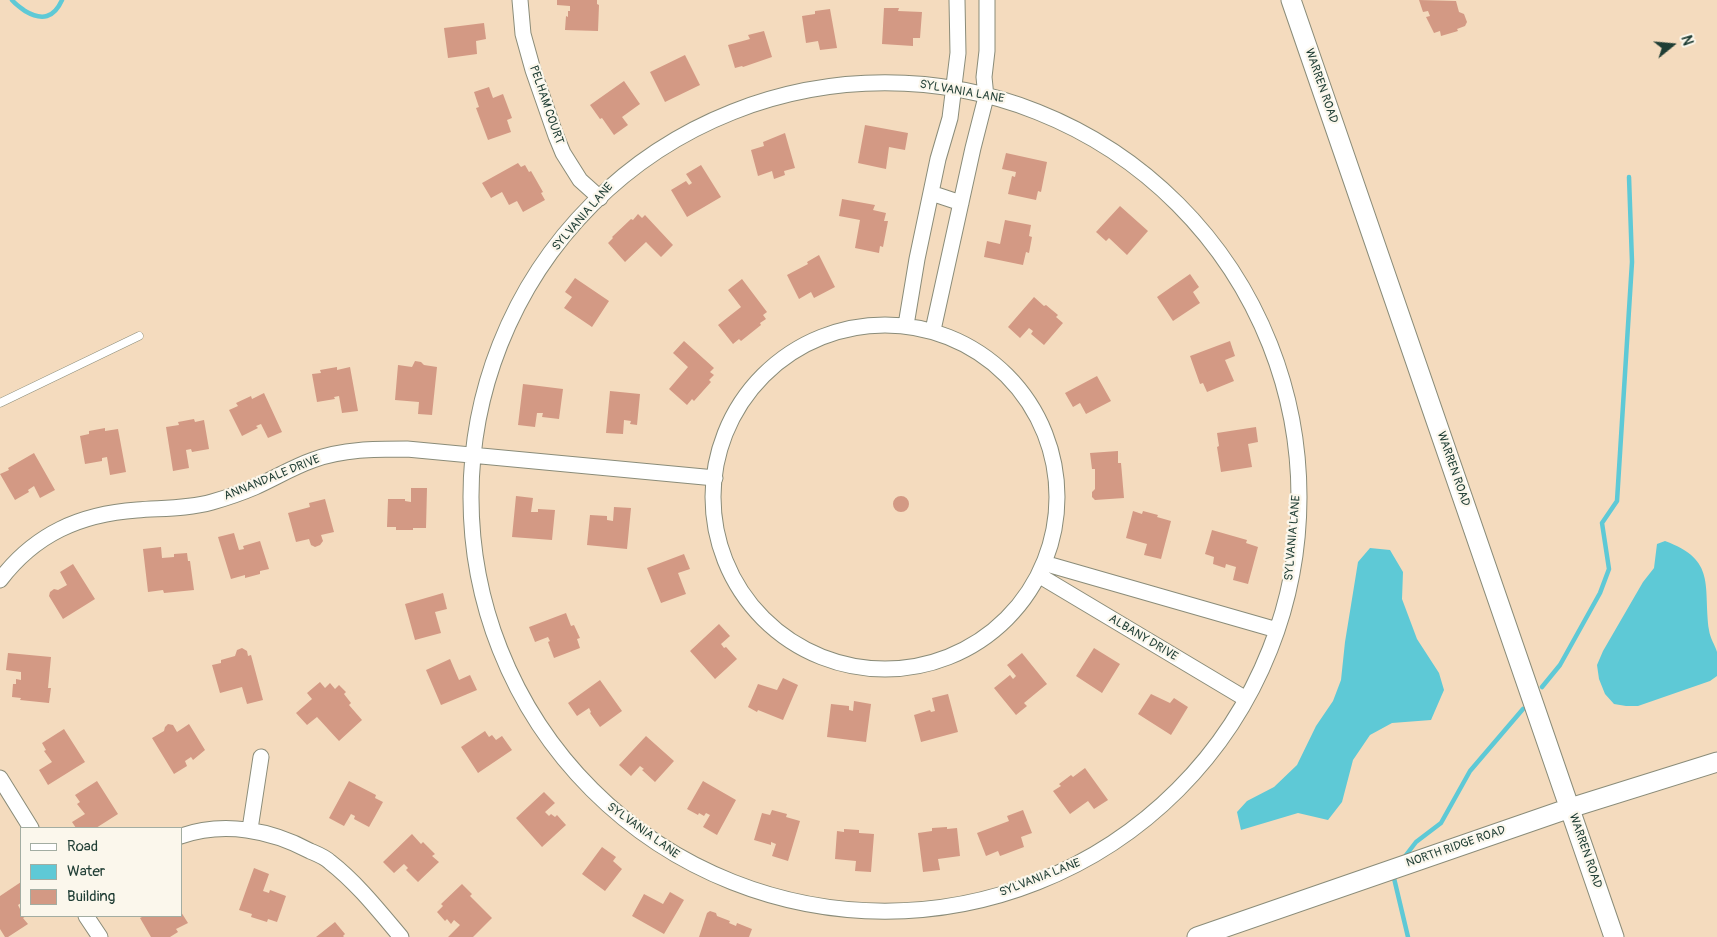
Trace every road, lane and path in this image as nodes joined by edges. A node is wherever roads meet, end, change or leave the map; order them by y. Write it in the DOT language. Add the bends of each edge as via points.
graph roads {
  1 [pos="520,0"];
  2 [pos="958,0"];
  3 [pos="987,0"];
  4 [pos="1291,0"];
  5 [pos="954,91"];
  6 [pos="986,97"];
  7 [pos="931,193"];
  8 [pos="600,198"];
  9 [pos="961,203"];
  10 [pos="906,325"];
  11 [pos="933,330"];
  12 [pos="138,336"];
  13 [pos="0,403"];
  14 [pos="472,456"];
  15 [pos="715,478"];
  16 [pos="1043,570"];
  17 [pos="0,580"];
  18 [pos="1277,630"];
  19 [pos="1246,699"];
  20 [pos="261,757"];
  21 [pos="1717,762"];
  22 [pos="0,778"];
  23 [pos="1570,808"];
  24 [pos="31,827"];
  25 [pos="250,829"];
  26 [pos="182,836"];
  27 [pos="87,917"];
  28 [pos="100,937"];
  29 [pos="400,937"];
  30 [pos="1197,937"];
  31 [pos="1614,937"];
  1 -- 8 [label="street, PELHAM COURT" via="523,34 533,70 563,154 580,180"];
  2 -- 5 [label="street"];
  3 -- 6 [label="street"];
  4 -- 23 [label="street, WARREN ROAD"];
  5 -- 6 [label="street, SYLVANIA LANE"];
  5 -- 7 [label="street"];
  5 -- 8 [label="street, SYLVANIA LANE" via="934,85 874,82 809,89 761,101 713,119 671,140 616,180"];
  6 -- 9 [label="street"];
  6 -- 18 [label="street, SYLVANIA LANE" via="999,97 1053,116 1125,158 1188,213 1240,282 1270,346 1280,376 1297,457 1297,512 1291,572"];
  7 -- 9 [label="street"];
  7 -- 10 [label="street"];
  8 -- 14 [label="street, SYLVANIA LANE" via="586,210 542,264 508,324 487,380"];
  9 -- 11 [label="street"];
  10 -- 11 [label="street"];
  10 -- 15 [label="street" via="868,325 840,330 808,342 775,364 744,397 731,419 721,442"];
  11 -- 16 [label="street" via="963,342 990,363 1014,385 1033,411 1055,472 1057,505 1053,537"];
  12 -- 13 [label="lane"];
  14 -- 15 [label="street, ANNANDALE DRIVE"];
  14 -- 17 [label="street, ANNANDALE DRIVE" via="407,449 366,449 316,459 254,488 198,506 103,514 69,524 43,539 18,559"];
  14 -- 19 [label="street, SYLVANIA LANE" via="471,522 481,591 494,636 524,702 566,763 613,812 671,854 729,883 773,899 824,909 925,909 996,895 1081,864 1142,824 1189,780 1231,725"];
  15 -- 16 [label="street" via="715,518 724,556 741,592 766,623 798,647 834,663 873,670 912,669 950,658 985,639 1014,613"];
  16 -- 18 [label="street"];
  16 -- 19 [label="street, ALBANY DRIVE"];
  18 -- 19 [label="street, SYLVANIA LANE"];
  20 -- 25 [label="street"];
  21 -- 23 [label="street, NORTH RIDGE ROAD"];
  22 -- 24 [label="street"];
  23 -- 30 [label="street, NORTH RIDGE ROAD"];
  23 -- 31 [label="street, WARREN ROAD"];
  25 -- 26 [label="street" via="219,829"];
  25 -- 29 [label="street" via="294,842 330,861"];
  27 -- 28 [label="street"];
}
